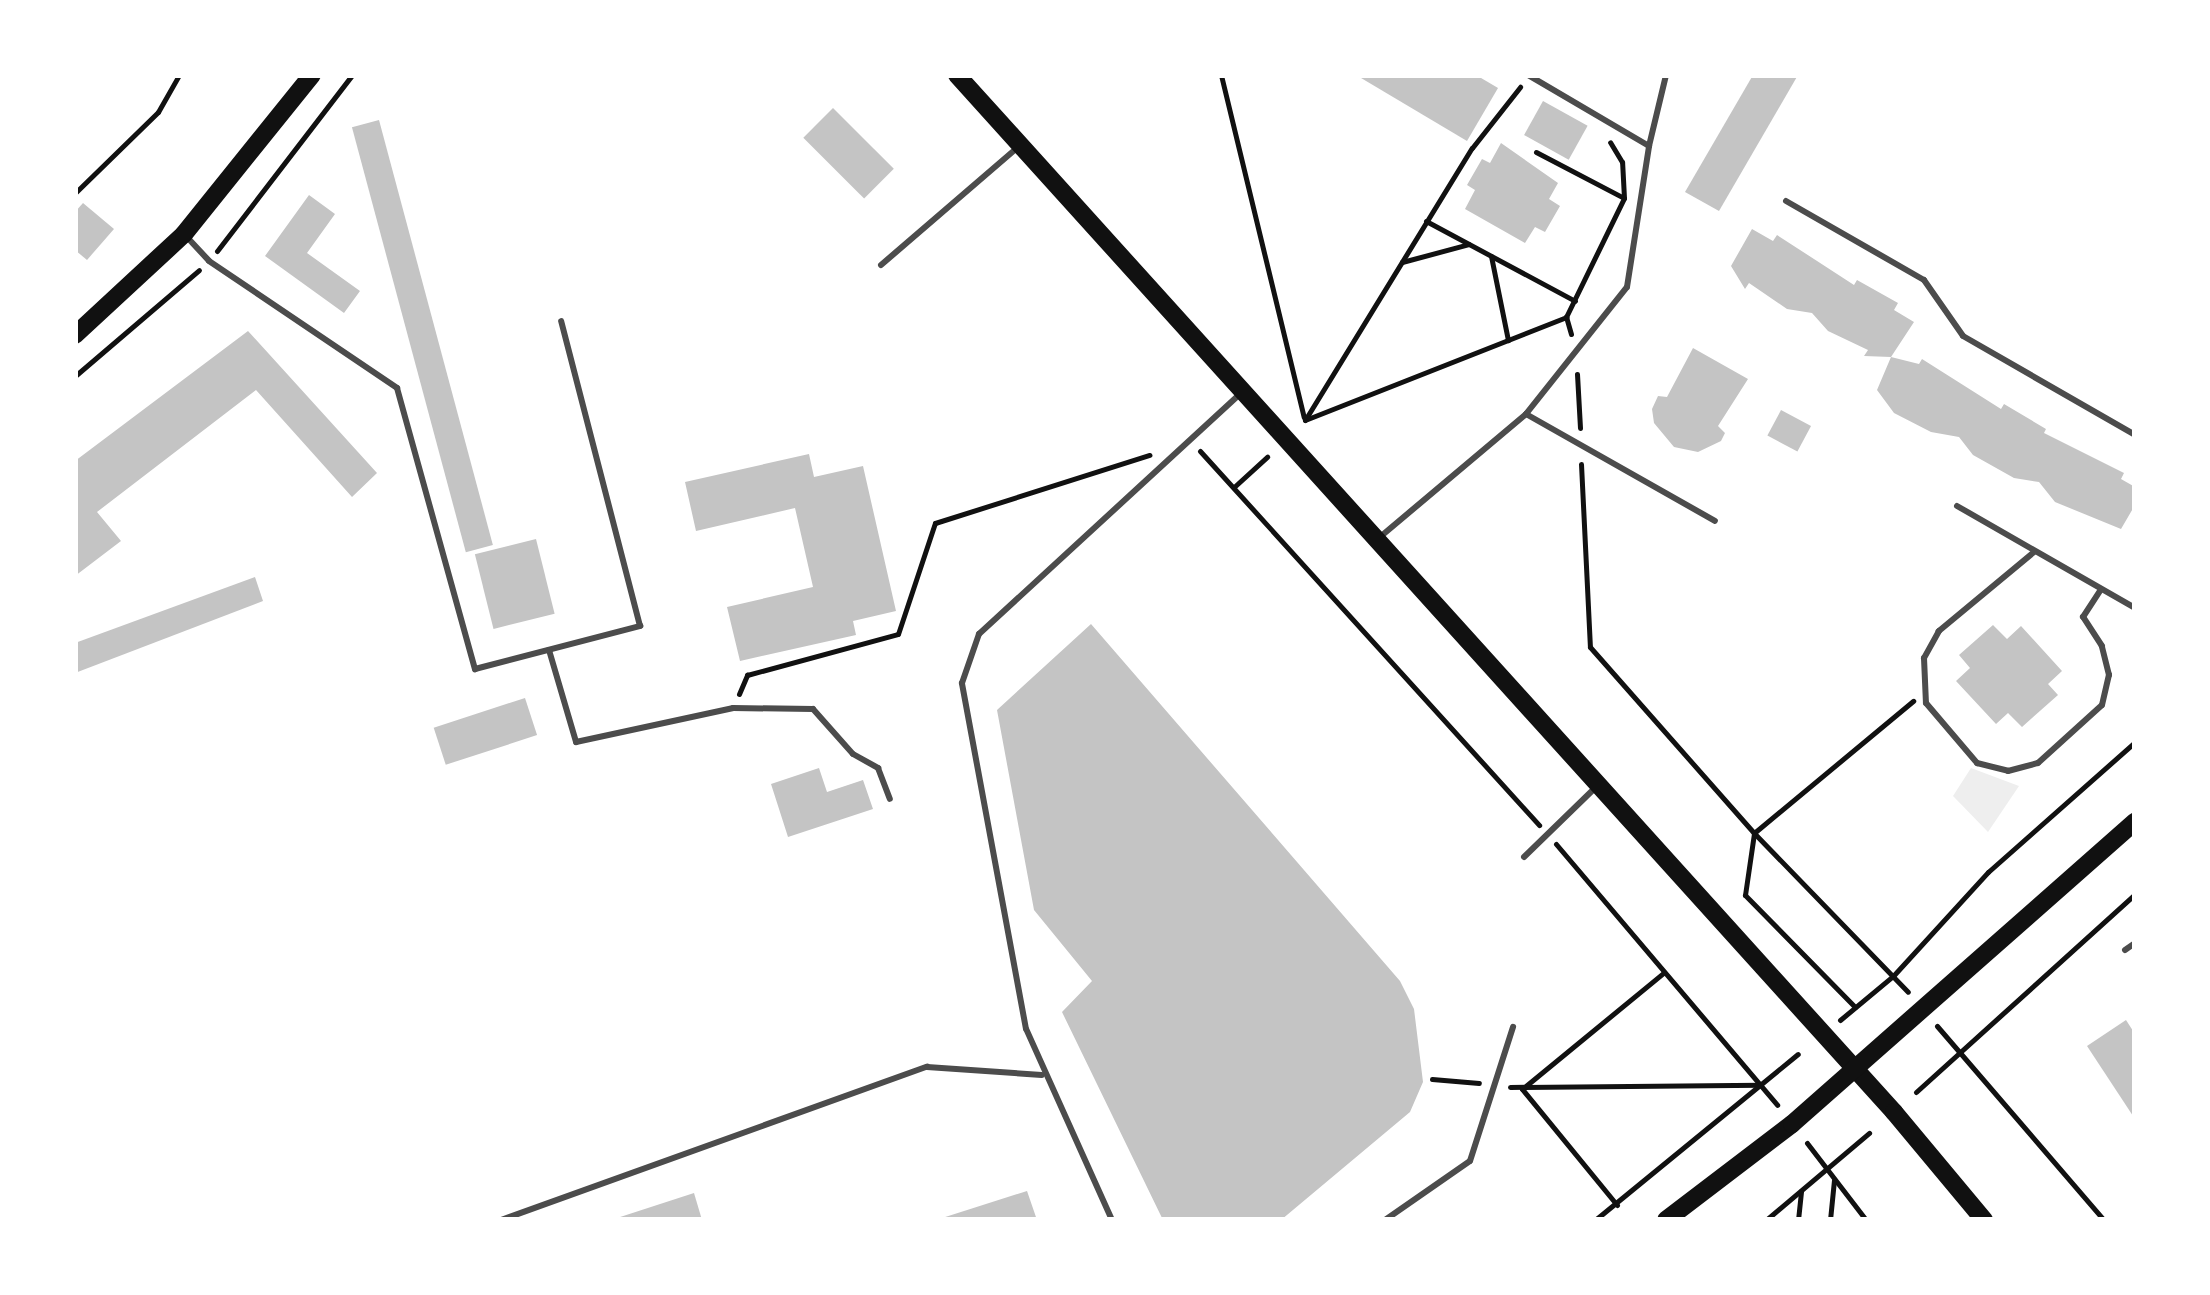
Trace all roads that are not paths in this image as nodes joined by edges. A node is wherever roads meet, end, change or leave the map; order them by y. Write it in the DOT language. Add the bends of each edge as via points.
graph roads {
  1 [pos="312,75"];
  2 [pos="958,75"];
  3 [pos="1528,75"];
  4 [pos="1666,75"];
  5 [pos="1022,144"];
  6 [pos="1649,146"];
  7 [pos="1786,200"];
  8 [pos="184,234"];
  9 [pos="882,265"];
  10 [pos="561,321"];
  11 [pos="75,334"];
  12 [pos="1244,390"];
  13 [pos="1526,414"];
  14 [pos="2135,435"];
  15 [pos="1957,506"];
  16 [pos="1714,521"];
  17 [pos="1379,538"];
  18 [pos="2034,552"];
  19 [pos="2101,589"];
  20 [pos="2135,608"];
  21 [pos="549,650"];
  22 [pos="1598,785"];
  23 [pos="890,799"];
  24 [pos="2135,822"];
  25 [pos="1524,856"];
  26 [pos="2135,943"];
  27 [pos="2125,950"];
  28 [pos="1513,1027"];
  29 [pos="1853,1070"];
  30 [pos="1042,1075"];
  31 [pos="501,1220"];
  32 [pos="1112,1220"];
  33 [pos="1385,1220"];
  34 [pos="1666,1220"];
  35 [pos="1984,1220"];
  1 -- 8 [label="main road"];
  2 -- 5 [label="main road"];
  3 -- 6 [label="lane"];
  4 -- 6 [label="lane"];
  5 -- 9 [label="lane"];
  5 -- 12 [label="main road"];
  6 -- 13 [label="lane" via="1627,287"];
  7 -- 14 [label="lane" via="1924,280 1963,336"];
  8 -- 11 [label="main road"];
  8 -- 21 [label="lane" via="209,261 397,388 474,669"];
  10 -- 21 [label="lane" via="640,626"];
  12 -- 17 [label="main road"];
  12 -- 30 [label="lane" via="979,634 962,683 1007,944"];
  13 -- 16 [label="lane"];
  13 -- 17 [label="lane"];
  15 -- 18 [label="lane"];
  17 -- 22 [label="main road"];
  18 -- 19 [label="lane"];
  18 -- 19 [label="lane" via="1940,631 1924,658 1923,692 1977,763 2008,771 2038,763 2102,704 2109,675 2102,646 2083,617"];
  19 -- 20 [label="lane"];
  21 -- 23 [label="lane" via="576,742 733,708 813,709 853,754 878,768"];
  22 -- 25 [label="lane"];
  22 -- 29 [label="main road"];
  24 -- 29 [label="main road"];
  26 -- 27 [label="lane"];
  28 -- 33 [label="lane" via="1470,1161"];
  29 -- 34 [label="main road"];
  29 -- 35 [label="main road"];
  30 -- 31 [label="lane" via="926,1067"];
  30 -- 32 [label="lane"];
}
